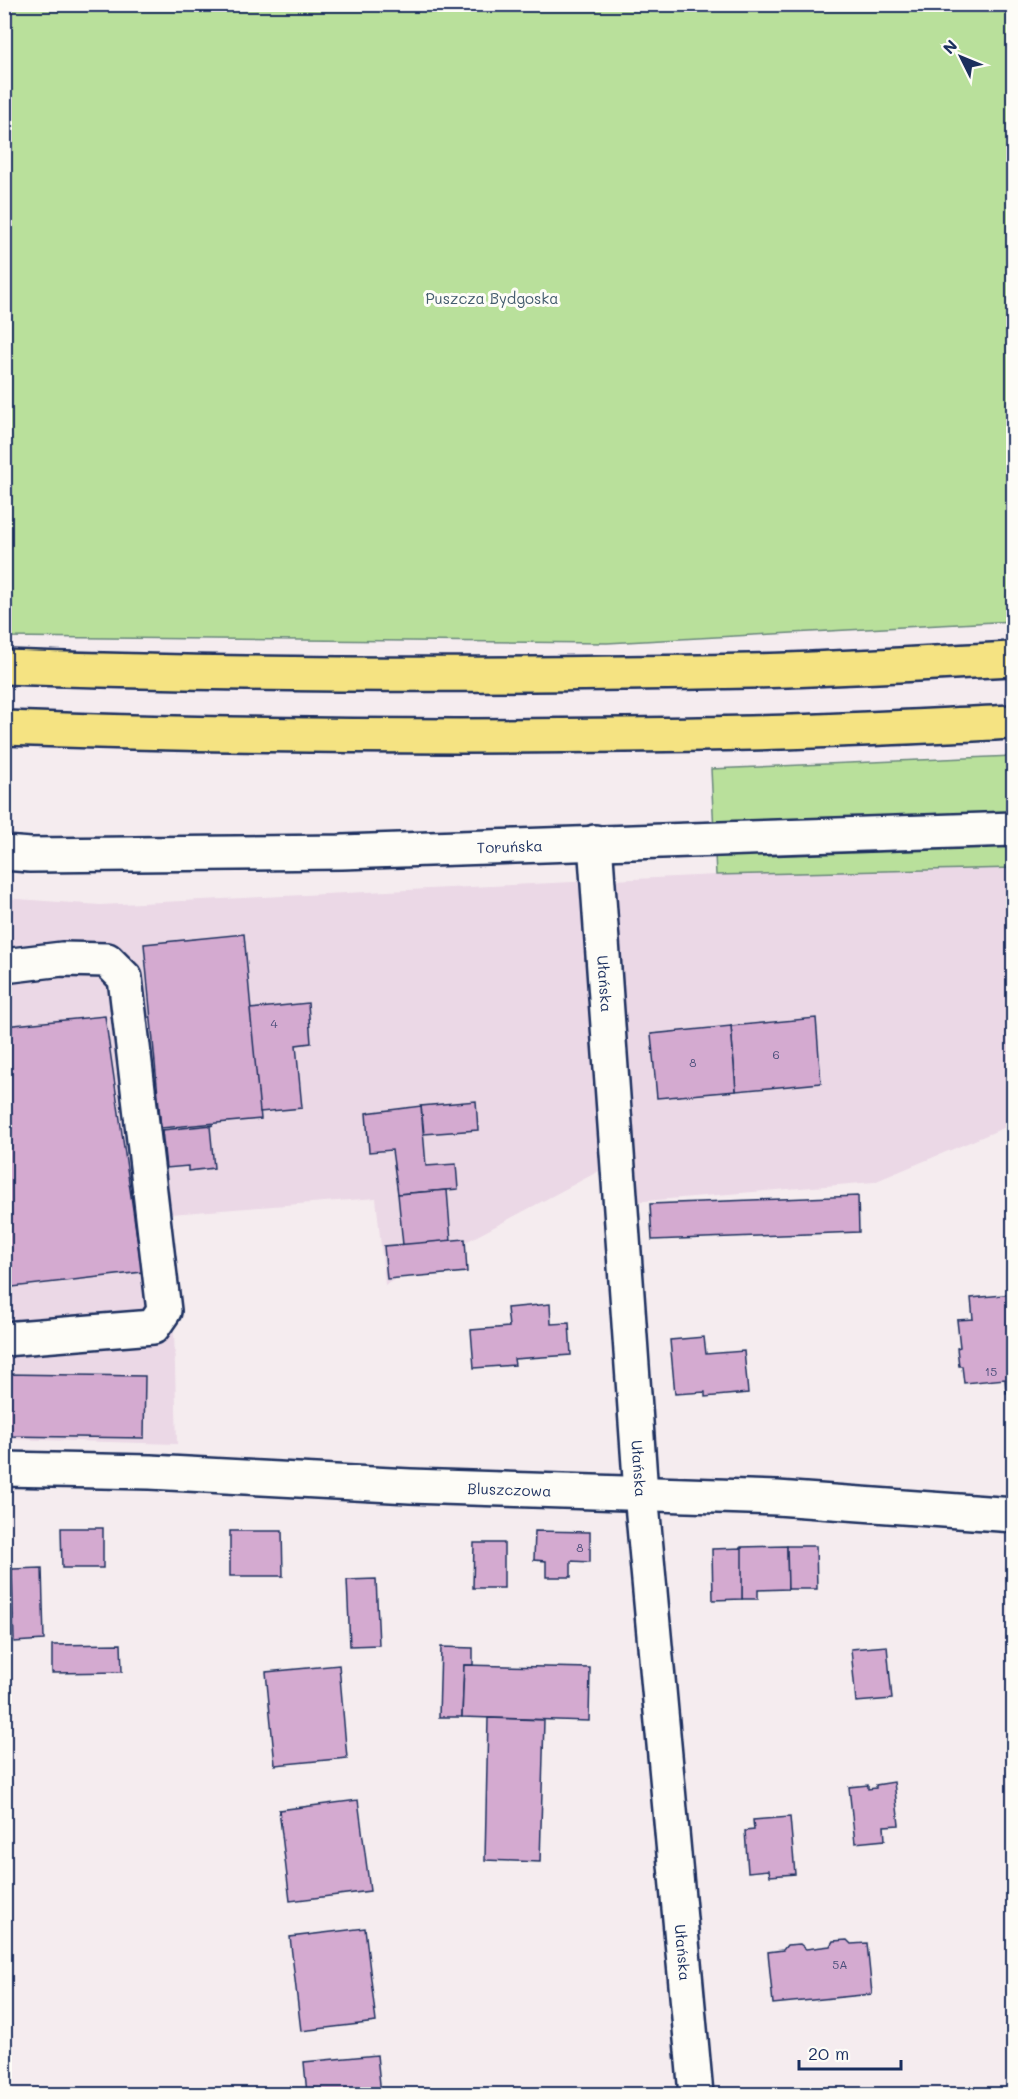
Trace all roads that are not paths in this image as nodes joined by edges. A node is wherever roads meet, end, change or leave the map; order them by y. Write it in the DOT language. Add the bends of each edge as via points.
graph roads {
  1 [pos="1014,659"];
  2 [pos="4,667"];
  3 [pos="1014,722"];
  4 [pos="4,728"];
  5 [pos="1014,829"];
  6 [pos="595,842"];
  7 [pos="4,854"];
  8 [pos="4,966"];
  9 [pos="4,1339"];
  10 [pos="4,1469"];
  11 [pos="641,1493"];
  12 [pos="1014,1515"];
  13 [pos="696,2094"];
  1 -- 2 [label="highway" via="752,671 426,675"];
  3 -- 4 [label="highway" via="753,733 440,737"];
  5 -- 6 [label="street, Toruńska"];
  6 -- 7 [label="street, Toruńska" via="342,852"];
  6 -- 11 [label="street, Ułańska"];
  8 -- 9 [label="street" via="62,959 107,960 124,978 164,1311 153,1327"];
  10 -- 11 [label="street, Bluszczowa"];
  11 -- 12 [label="street, Bluszczowa" via="777,1498"];
  11 -- 13 [label="street, Ułańska"];
}
